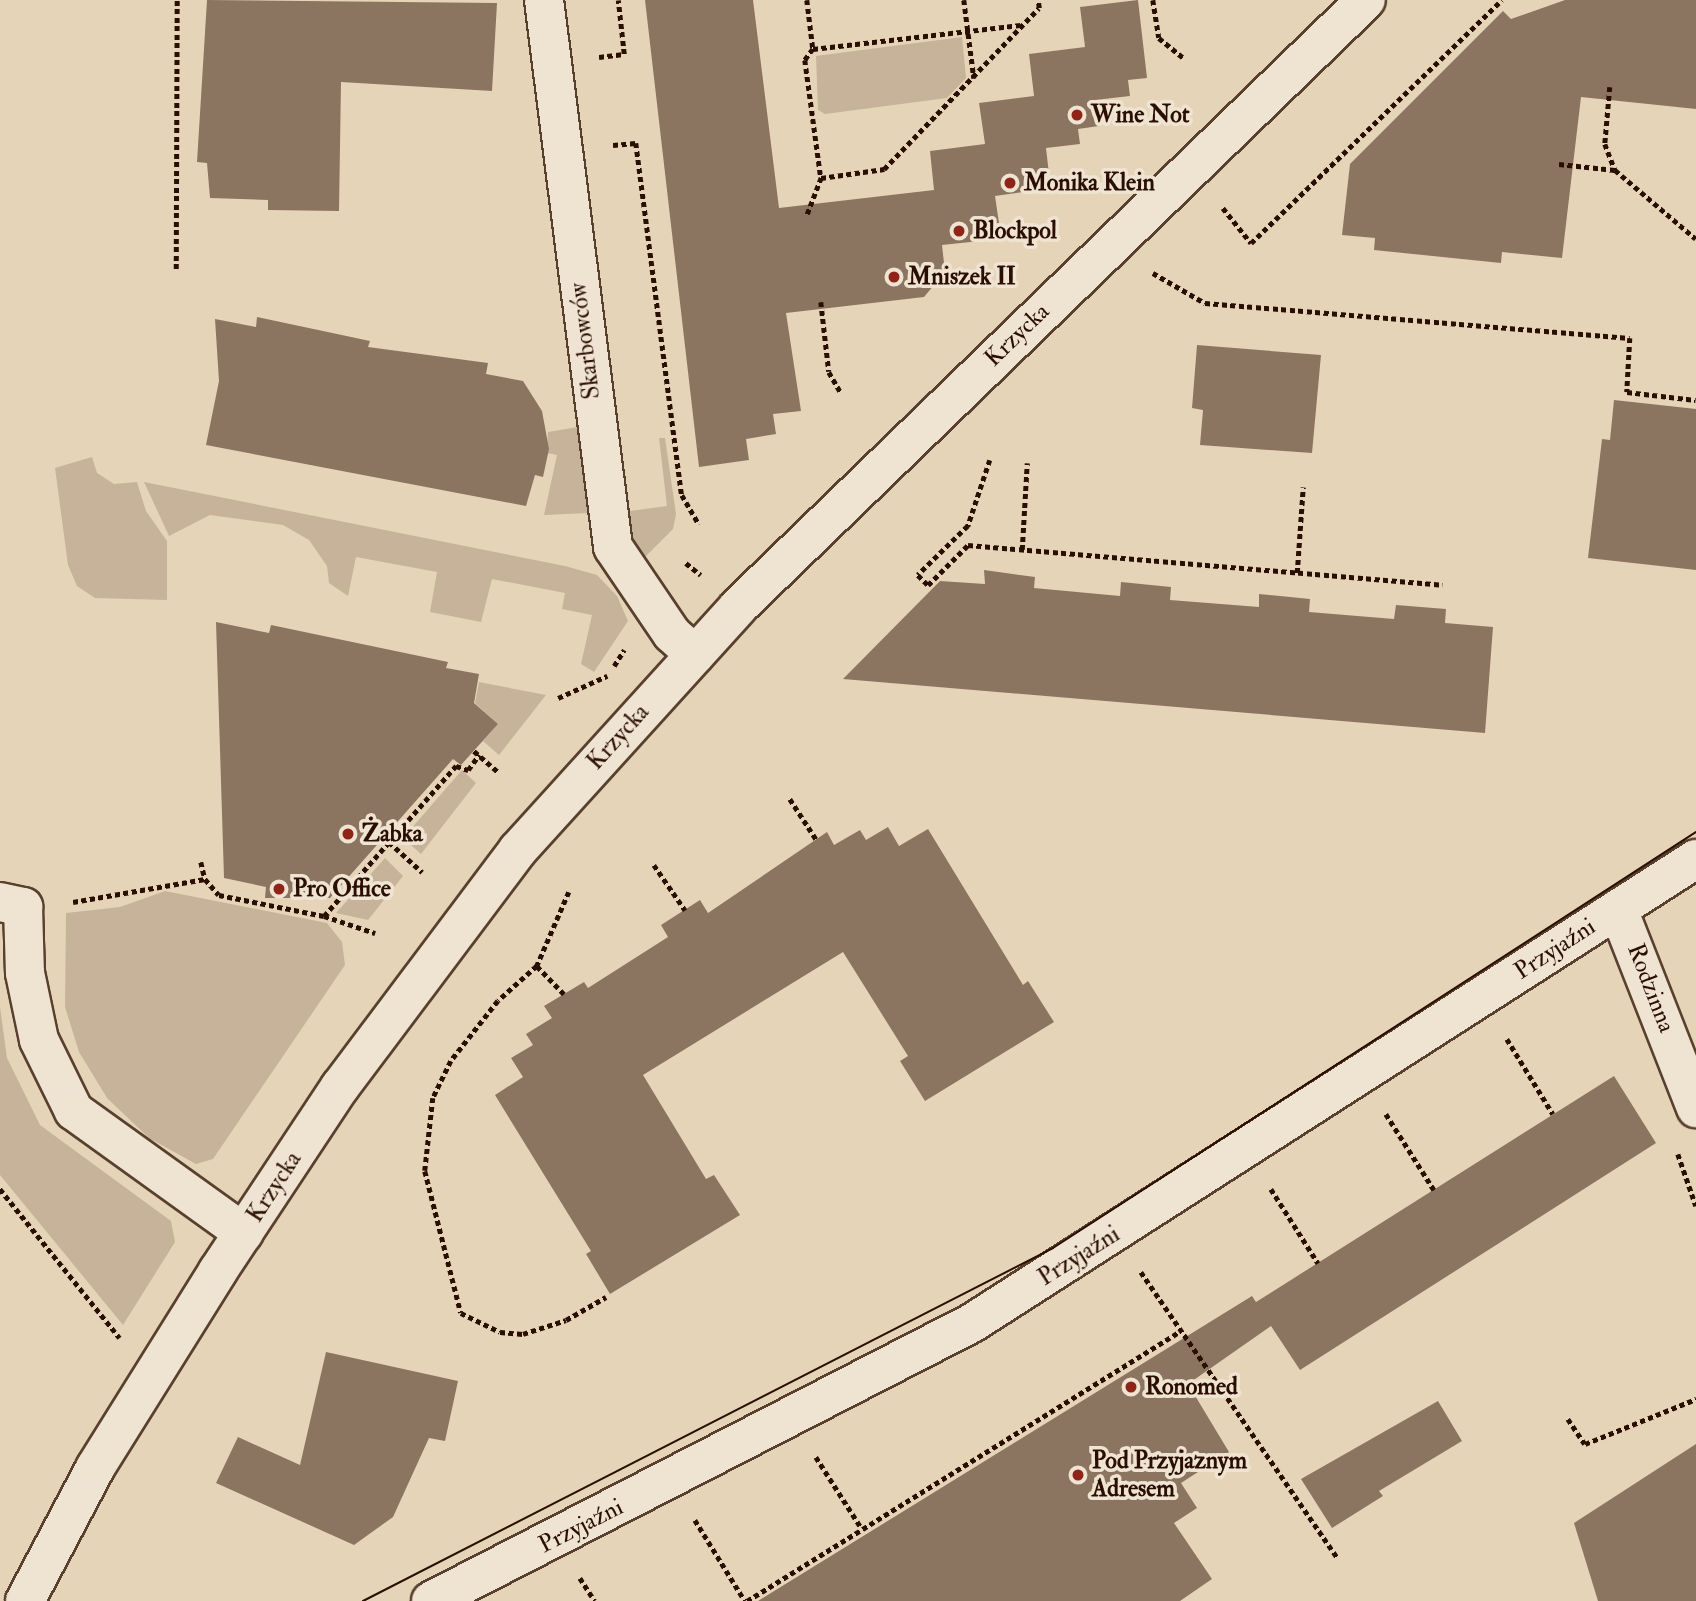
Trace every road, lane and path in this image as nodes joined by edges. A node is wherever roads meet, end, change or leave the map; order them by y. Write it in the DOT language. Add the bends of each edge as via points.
graph roads {
  1 [pos="177,0"];
  2 [pos="544,0"];
  3 [pos="618,0"];
  4 [pos="807,0"];
  5 [pos="964,0"];
  6 [pos="1038,0"];
  7 [pos="1153,0"];
  8 [pos="1366,0"];
  9 [pos="1502,0"];
  10 [pos="1022,25"];
  11 [pos="968,31"];
  12 [pos="813,49"];
  13 [pos="588,59"];
  14 [pos="1185,59"];
  15 [pos="974,79"];
  16 [pos="1610,87"];
  17 [pos="598,147"];
  18 [pos="1559,164"];
  19 [pos="1615,170"];
  20 [pos="821,178"];
  21 [pos="1221,200"];
  22 [pos="807,214"];
  23 [pos="1696,239"];
  24 [pos="176,270"];
  25 [pos="1146,271"];
  26 [pos="821,302"];
  27 [pos="841,393"];
  28 [pos="1696,400"];
  29 [pos="989,460"];
  30 [pos="1027,463"];
  31 [pos="1303,487"];
  32 [pos="699,524"];
  33 [pos="1022,550"];
  34 [pos="679,557"];
  35 [pos="1297,573"];
  36 [pos="708,581"];
  37 [pos="1442,585"];
  38 [pos="695,655"];
  39 [pos="608,675"];
  40 [pos="558,698"];
  41 [pos="474,751"];
  42 [pos="479,755"];
  43 [pos="498,772"];
  44 [pos="790,799"];
  45 [pos="816,839"];
  46 [pos="389,842"];
  47 [pos="1696,859"];
  48 [pos="201,862"];
  49 [pos="654,865"];
  50 [pos="422,872"];
  51 [pos="205,879"];
  52 [pos="569,892"];
  53 [pos="11,904"];
  54 [pos="1618,909"];
  55 [pos="685,910"];
  56 [pos="324,916"];
  57 [pos="375,933"];
  58 [pos="537,966"];
  59 [pos="564,994"];
  60 [pos="1505,1037"];
  61 [pos="1696,1108"];
  62 [pos="1384,1110"];
  63 [pos="1553,1114"];
  64 [pos="1269,1184"];
  65 [pos="1689,1188"];
  66 [pos="0,1189"];
  67 [pos="1434,1190"];
  68 [pos="1696,1206"];
  69 [pos="244,1233"];
  70 [pos="1318,1263"];
  71 [pos="1138,1267"];
  72 [pos="606,1297"];
  73 [pos="1179,1332"];
  74 [pos="122,1341"];
  75 [pos="1696,1399"];
  76 [pos="1568,1419"];
  77 [pos="813,1452"];
  78 [pos="692,1515"];
  79 [pos="862,1530"];
  80 [pos="1338,1559"];
  81 [pos="25,1601"];
  82 [pos="431,1601"];
  83 [pos="746,1601"];
  1 -- 24 [label="path"];
  2 -- 38 [label="street, Skarbowców" via="613,547 672,634"];
  3 -- 13 [label="path" via="624,54"];
  4 -- 12 [label="path"];
  5 -- 11 [label="path"];
  6 -- 10 [label="path" via="1039,8"];
  7 -- 14 [label="path" via="1159,38"];
  8 -- 38 [label="street, Krzycka" via="797,548"];
  9 -- 21 [label="path" via="1251,243 1226,217"];
  10 -- 11 [label="path"];
  10 -- 15 [label="path"];
  11 -- 12 [label="path"];
  11 -- 15 [label="path"];
  12 -- 20 [label="path" via="805,60"];
  15 -- 20 [label="path" via="884,169"];
  16 -- 19 [label="path" via="1605,144"];
  17 -- 32 [label="path" via="636,143 682,495"];
  18 -- 19 [label="path"];
  19 -- 23 [label="path"];
  20 -- 22 [label="path"];
  25 -- 28 [label="path" via="1170,278 1205,303 1630,338 1627,392"];
  26 -- 27 [label="path" via="829,372"];
  29 -- 33 [label="path" via="968,526 918,575 928,584 968,545"];
  30 -- 33 [label="path"];
  31 -- 35 [label="path"];
  33 -- 35 [label="path"];
  34 -- 36 [label="path"];
  35 -- 37 [label="path"];
  38 -- 69 [label="street, Krzycka" via="518,850 340,1087"];
  39 -- 40 [label="path"];
  41 -- 42 [label="path"];
  42 -- 43 [label="path"];
  42 -- 46 [label="path" via="468,770 456,766"];
  44 -- 45 [label="path"];
  46 -- 50 [label="path"];
  46 -- 56 [label="path"];
  47 -- 54 [label="street, Przyjaźni"];
  48 -- 51 [label="path"];
  49 -- 55 [label="path"];
  51 -- 53 [label="path" via="84,902"];
  51 -- 56 [label="path" via="219,895"];
  52 -- 58 [label="path"];
  53 -- 69 [label="street" via="39,1040 74,1111"];
  54 -- 61 [label="street, Rodzinna"];
  54 -- 82 [label="street, Przyjaźni" via="972,1323"];
  56 -- 57 [label="path"];
  58 -- 59 [label="path"];
  58 -- 72 [label="path" via="498,1001 451,1061 433,1098 425,1132 425,1171 437,1231 461,1313 500,1332 540,1330"];
  60 -- 63 [label="path"];
  62 -- 67 [label="path"];
  64 -- 70 [label="path"];
  65 -- 68 [label="path"];
  66 -- 74 [label="path"];
  69 -- 81 [label="street, Krzycka" via="95,1468"];
  71 -- 73 [label="path"];
  73 -- 79 [label="path"];
  73 -- 80 [label="path"];
  75 -- 76 [label="path" via="1585,1444"];
  77 -- 79 [label="path"];
  78 -- 83 [label="path"];
  79 -- 83 [label="path"];
}
